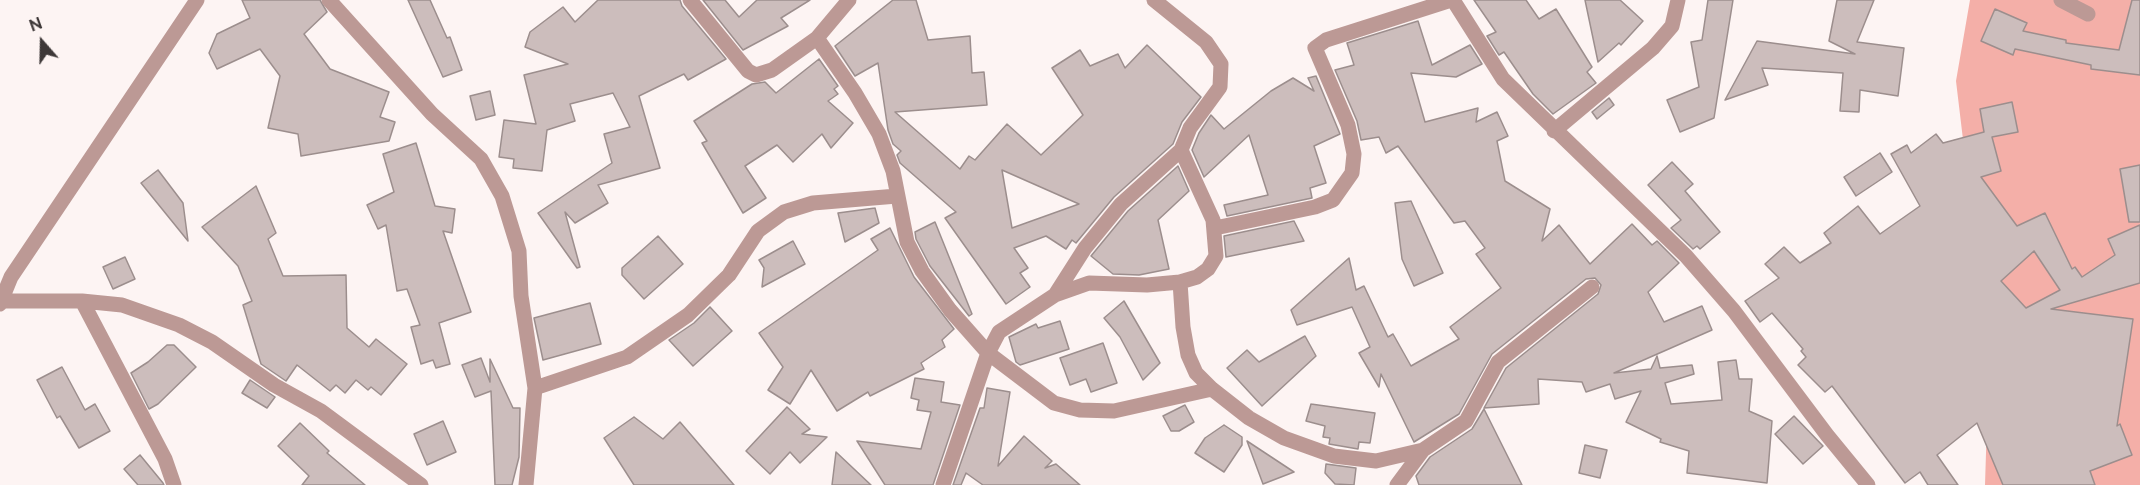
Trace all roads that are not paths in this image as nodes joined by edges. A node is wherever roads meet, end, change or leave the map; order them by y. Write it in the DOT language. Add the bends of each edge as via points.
graph roads {
  1 [pos="197,0"];
  2 [pos="329,0"];
  3 [pos="690,0"];
  4 [pos="849,0"];
  5 [pos="1154,0"];
  6 [pos="1452,0"];
  7 [pos="1678,0"];
  8 [pos="2061,0"];
  9 [pos="2088,14"];
  10 [pos="817,38"];
  11 [pos="1554,131"];
  12 [pos="1181,150"];
  13 [pos="897,196"];
  14 [pos="1215,228"];
  15 [pos="6,277"];
  16 [pos="1180,282"];
  17 [pos="1592,287"];
  18 [pos="1055,295"];
  19 [pos="82,301"];
  20 [pos="1,302"];
  21 [pos="988,353"];
  22 [pos="535,388"];
  23 [pos="1212,389"];
  24 [pos="1423,450"];
  25 [pos="174,485"];
  26 [pos="421,485"];
  27 [pos="526,485"];
  28 [pos="943,485"];
  29 [pos="1397,485"];
  30 [pos="1868,485"];
  1 -- 15 [label="street"];
  2 -- 22 [label="street" via="432,114 481,159 502,196 519,251 521,296"];
  3 -- 10 [label="street" via="748,71 756,75 772,70"];
  4 -- 10 [label="street"];
  5 -- 12 [label="street" via="1206,42 1221,64 1220,87 1190,128"];
  6 -- 11 [label="street" via="1503,79"];
  6 -- 14 [label="street" via="1326,39 1315,48 1348,125 1354,154 1352,173 1333,200"];
  7 -- 11 [label="street" via="1672,26 1653,48"];
  8 -- 9 [label="street"];
  10 -- 13 [label="street" via="879,134 893,171"];
  11 -- 30 [label="street" via="1632,202 1734,311"];
  12 -- 14 [label="street"];
  12 -- 18 [label="street" via="1121,204 1085,248"];
  13 -- 21 [label="street" via="907,243 922,271"];
  13 -- 22 [label="street" via="813,203 784,212 758,231 729,275 688,315 627,357"];
  14 -- 16 [label="street" via="1216,256 1208,269"];
  15 -- 20 [label="street"];
  16 -- 18 [label="street" via="1089,283"];
  16 -- 23 [label="street" via="1188,355 1196,373"];
  17 -- 24 [label="street" via="1498,362 1466,421"];
  18 -- 21 [label="street" via="999,332"];
  19 -- 20 [label="street"];
  19 -- 25 [label="street" via="165,459"];
  19 -- 26 [label="street" via="122,305 179,325 212,342 274,385 321,411"];
  21 -- 23 [label="street" via="1054,403 1080,410 1114,411"];
  21 -- 28 [label="street"];
  22 -- 27 [label="street"];
  23 -- 24 [label="street" via="1284,438 1334,456 1376,461"];
  24 -- 29 [label="street"];
}
